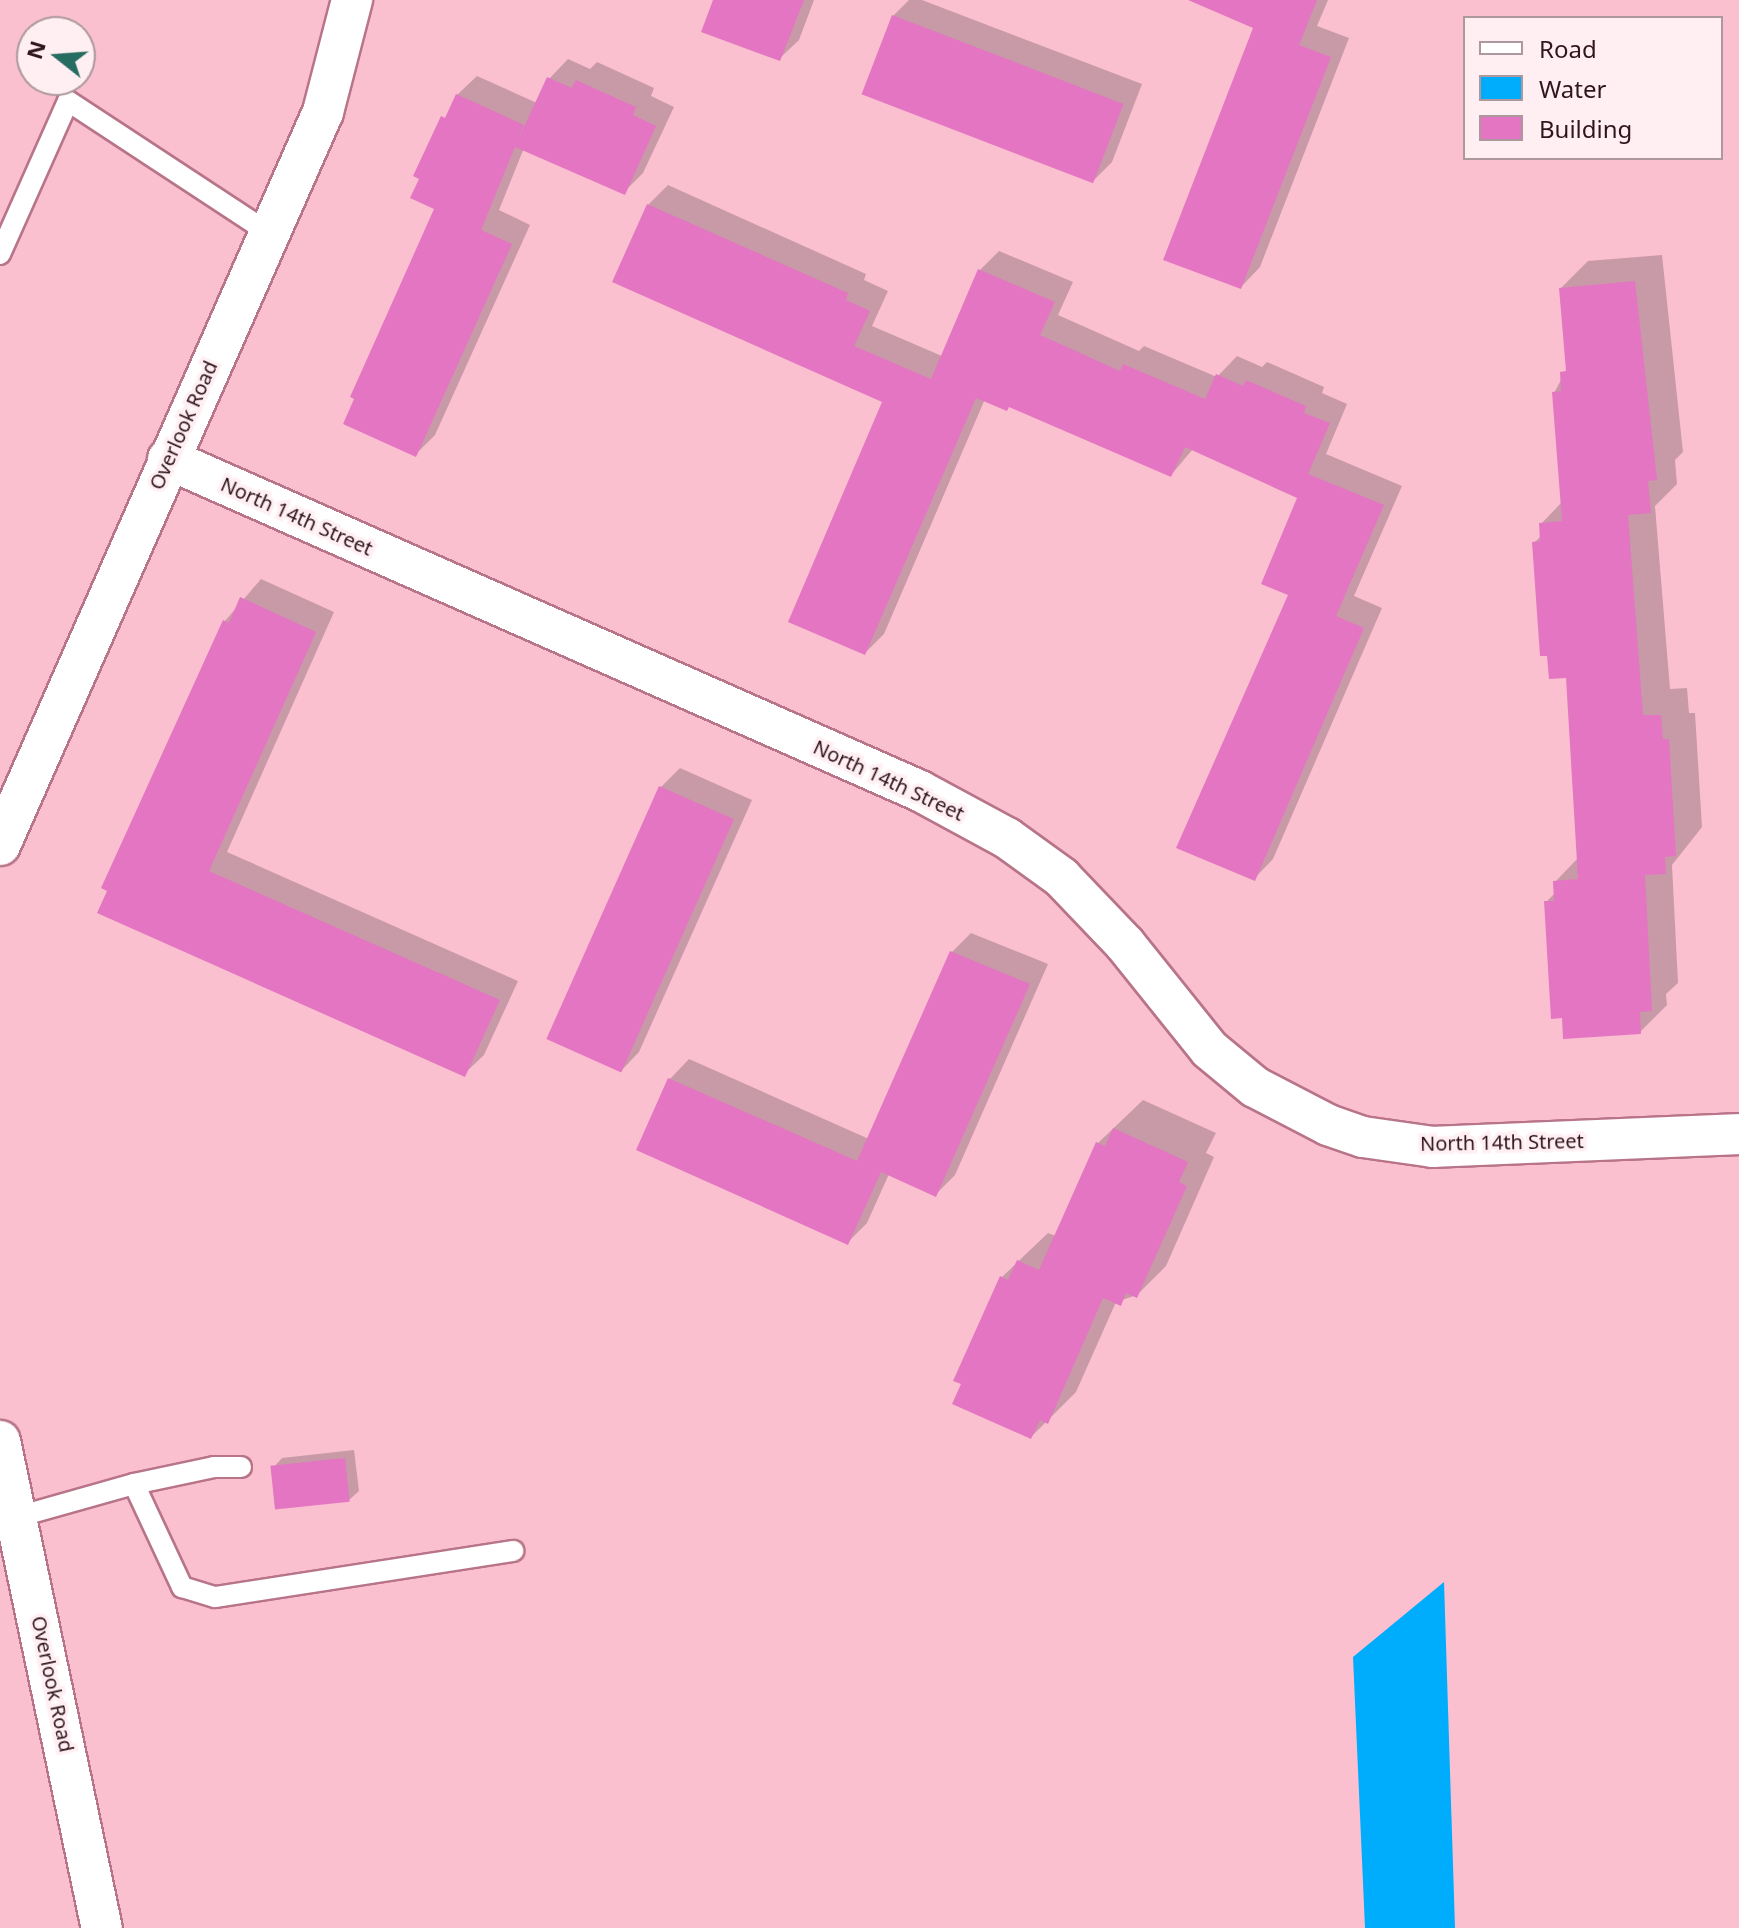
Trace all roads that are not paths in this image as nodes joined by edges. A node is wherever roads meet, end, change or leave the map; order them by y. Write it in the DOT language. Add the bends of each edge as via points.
graph roads {
  1 [pos="352,0"];
  2 [pos="269,233"];
  3 [pos="0,254"];
  4 [pos="168,459"];
  5 [pos="0,845"];
  6 [pos="1739,1134"];
  7 [pos="0,1441"];
  8 [pos="241,1467"];
  9 [pos="134,1484"];
  10 [pos="17,1517"];
  11 [pos="513,1551"];
  12 [pos="102,1928"];
  1 -- 2 [label="street, Overlook Road" via="323,112"];
  2 -- 3 [label="lane" via="68,101"];
  2 -- 4 [label="street, Overlook Road"];
  4 -- 5 [label="street, Overlook Road"];
  4 -- 6 [label="street, North 14th Street" via="920,791 1007,838 1061,877 1125,944 1209,1049 1255,1087 1328,1125 1363,1137 1433,1147"];
  7 -- 10 [label="street, Overlook Road"];
  8 -- 9 [label="lane" via="214,1467"];
  9 -- 10 [label="lane"];
  9 -- 11 [label="lane" via="182,1587 215,1597"];
  10 -- 12 [label="street, Overlook Road"];
}
